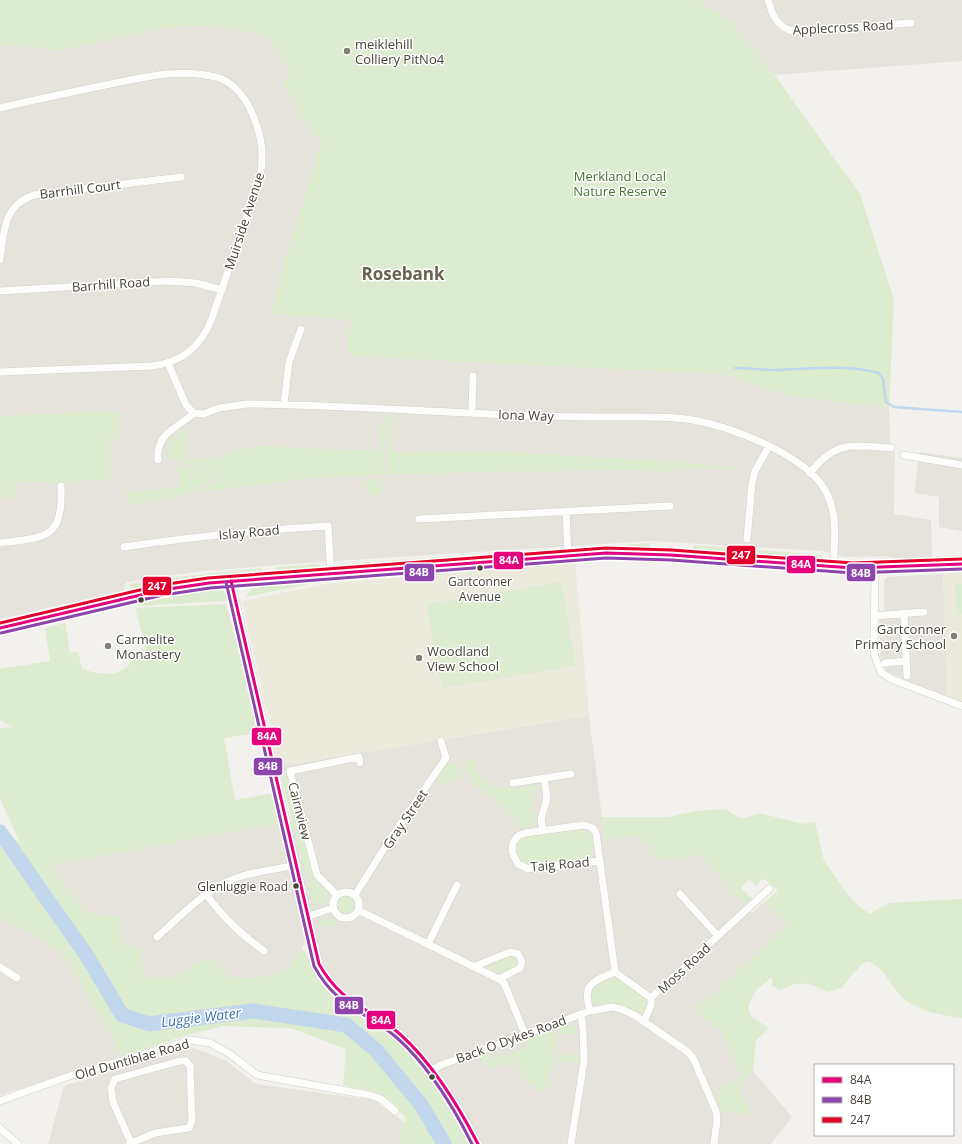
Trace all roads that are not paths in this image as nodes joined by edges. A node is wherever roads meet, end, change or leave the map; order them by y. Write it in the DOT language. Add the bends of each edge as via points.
graph roads {
  1 [pos="768,0"];
  2 [pos="911,23"];
  3 [pos="0,108"];
  4 [pos="181,177"];
  5 [pos="0,260"];
  6 [pos="222,290"];
  7 [pos="0,291"];
  8 [pos="301,329"];
  9 [pos="168,363"];
  10 [pos="0,372"];
  11 [pos="473,376"];
  12 [pos="284,404"];
  13 [pos="472,412"];
  14 [pos="194,413"];
  15 [pos="769,446"];
  16 [pos="891,448"];
  17 [pos="904,455"];
  18 [pos="158,460"];
  19 [pos="962,465"];
  20 [pos="810,473"];
  21 [pos="60,486"];
  22 [pos="670,506"];
  23 [pos="566,511"];
  24 [pos="419,519"];
  25 [pos="747,540"];
  26 [pos="0,543"];
  27 [pos="124,547"];
  28 [pos="568,556"];
  29 [pos="962,564"];
  30 [pos="832,567"];
  31 [pos="875,568"];
  32 [pos="330,574"];
  33 [pos="231,581"];
  34 [pos="924,612"];
  35 [pos="904,613"];
  36 [pos="874,616"];
  37 [pos="0,628"];
  38 [pos="906,661"];
  39 [pos="885,663"];
  40 [pos="907,676"];
  41 [pos="962,706"];
  42 [pos="441,741"];
  43 [pos="360,763"];
  44 [pos="571,774"];
  45 [pos="544,778"];
  46 [pos="513,783"];
  47 [pos="543,830"];
  48 [pos="600,861"];
  49 [pos="297,864"];
  50 [pos="457,885"];
  51 [pos="769,889"];
  52 [pos="206,894"];
  53 [pos="680,894"];
  54 [pos="337,895"];
  55 [pos="355,895"];
  56 [pos="333,908"];
  57 [pos="358,910"];
  58 [pos="309,916"];
  59 [pos="157,936"];
  60 [pos="718,936"];
  61 [pos="428,944"];
  62 [pos="264,951"];
  63 [pos="473,967"];
  64 [pos="1,969"];
  65 [pos="615,972"];
  66 [pos="17,978"];
  67 [pos="499,979"];
  68 [pos="651,998"];
  69 [pos="590,1011"];
  70 [pos="581,1014"];
  71 [pos="644,1022"];
  72 [pos="525,1034"];
  73 [pos="433,1070"];
  74 [pos="0,1101"];
  75 [pos="395,1111"];
  76 [pos="0,1128"];
  77 [pos="147,1140"];
  78 [pos="18,1144"];
  79 [pos="130,1144"];
  80 [pos="478,1144"];
  81 [pos="571,1144"];
  82 [pos="714,1144"];
  1 -- 2 [label="street, Applecross Road" via="777,22 793,31"];
  3 -- 6 [label="street, Muirside Avenue" via="150,76 194,74 230,84 246,101 252,113 260,136 262,160 260,177"];
  4 -- 5 [label="street, Barrhill Court" via="24,198 12,209 8,217"];
  6 -- 7 [label="street, Barrhill Road" via="196,283 167,280"];
  6 -- 9 [label="street, Muirside Avenue" via="208,329 201,340 188,354"];
  8 -- 12 [label="street" via="289,362"];
  9 -- 10 [label="street, Muirside Avenue" via="151,366"];
  9 -- 14 [label="street" via="186,405"];
  11 -- 13 [label="street"];
  12 -- 13 [label="street, Iona Way"];
  12 -- 14 [label="street, Iona Way" via="247,404 219,408 203,414"];
  13 -- 15 [label="street, Iona Way" via="539,416 681,418 735,431"];
  14 -- 18 [label="street, Iona Way" via="165,435 159,446"];
  15 -- 20 [label="street, Iona Way"];
  15 -- 25 [label="street" via="755,471 752,483"];
  16 -- 20 [label="street" via="842,447 822,458"];
  17 -- 19 [label="street"];
  20 -- 30 [label="street, Iona Way" via="824,488 831,504 835,527"];
  21 -- 26 [label="street" via="61,510 54,528 40,537"];
  22 -- 23 [label="street"];
  23 -- 24 [label="street"];
  23 -- 28 [label="street"];
  27 -- 32 [label="street, Islay Road" via="243,531 328,526"];
  28 -- 30 [label="main road" via="642,554"];
  28 -- 32 [label="main road"];
  29 -- 31 [label="main road"];
  30 -- 31 [label="main road"];
  31 -- 36 [label="street"];
  32 -- 33 [label="main road"];
  33 -- 37 [label="main road" via="162,590"];
  33 -- 49 [label="street"];
  34 -- 35 [label="street"];
  35 -- 36 [label="street"];
  35 -- 38 [label="street"];
  36 -- 41 [label="street" via="874,654 881,672 890,679"];
  38 -- 39 [label="street"];
  38 -- 40 [label="street"];
  42 -- 55 [label="street, Gray Street" via="446,758"];
  43 -- 54 [label="street, Cairnview" via="359,757 290,771 317,875"];
  44 -- 45 [label="street"];
  45 -- 46 [label="street"];
  45 -- 47 [label="street" via="547,798 541,819"];
  47 -- 48 [label="street, Taig Road" via="584,825 593,828"];
  47 -- 48 [label="street, Taig Road" via="519,835 513,842 514,858 523,867 533,869"];
  48 -- 65 [label="street, Taig Road"];
  49 -- 52 [label="street" via="240,876"];
  49 -- 58 [label="street"];
  50 -- 61 [label="street"];
  51 -- 60 [label="street, Moss Road"];
  52 -- 59 [label="street"];
  52 -- 62 [label="street" via="237,931"];
  53 -- 60 [label="street, Moss Road"];
  54 -- 55 [label="street" via="348,891"];
  54 -- 56 [label="street" via="333,901"];
  55 -- 57 [label="street" via="359,902"];
  56 -- 57 [label="street" via="335,913 343,918 352,916"];
  56 -- 58 [label="street"];
  57 -- 61 [label="street"];
  58 -- 73 [label="street" via="319,964 329,982 341,994 395,1030"];
  60 -- 68 [label="street, Moss Road"];
  61 -- 63 [label="street"];
  63 -- 67 [label="street"];
  63 -- 67 [label="street" via="510,952 518,954 522,962 520,968"];
  64 -- 66 [label="street"];
  65 -- 68 [label="street"];
  65 -- 69 [label="street" via="589,986 586,995"];
  67 -- 72 [label="street" via="504,984"];
  68 -- 71 [label="street, Moss Road"];
  69 -- 70 [label="street, Back O Dykes Road"];
  69 -- 71 [label="street, Back O Dykes Road" via="612,1007"];
  70 -- 72 [label="street, Back O Dykes Road"];
  70 -- 81 [label="street" via="584,1061"];
  71 -- 82 [label="street, Back O Dykes Road" via="693,1058 716,1111"];
  72 -- 73 [label="street, Back O Dykes Road"];
  73 -- 80 [label="street" via="452,1096"];
  74 -- 75 [label="street, Old Duntiblae Road" via="69,1076 192,1040 210,1043 230,1054 257,1075 369,1095 381,1099"];
  76 -- 78 [label="street"];
  77 -- 79 [label="street"];
  77 -- 79 [label="street" via="155,1133 189,1128 192,1121 190,1066 186,1061 115,1079 111,1088 113,1102"];
}
